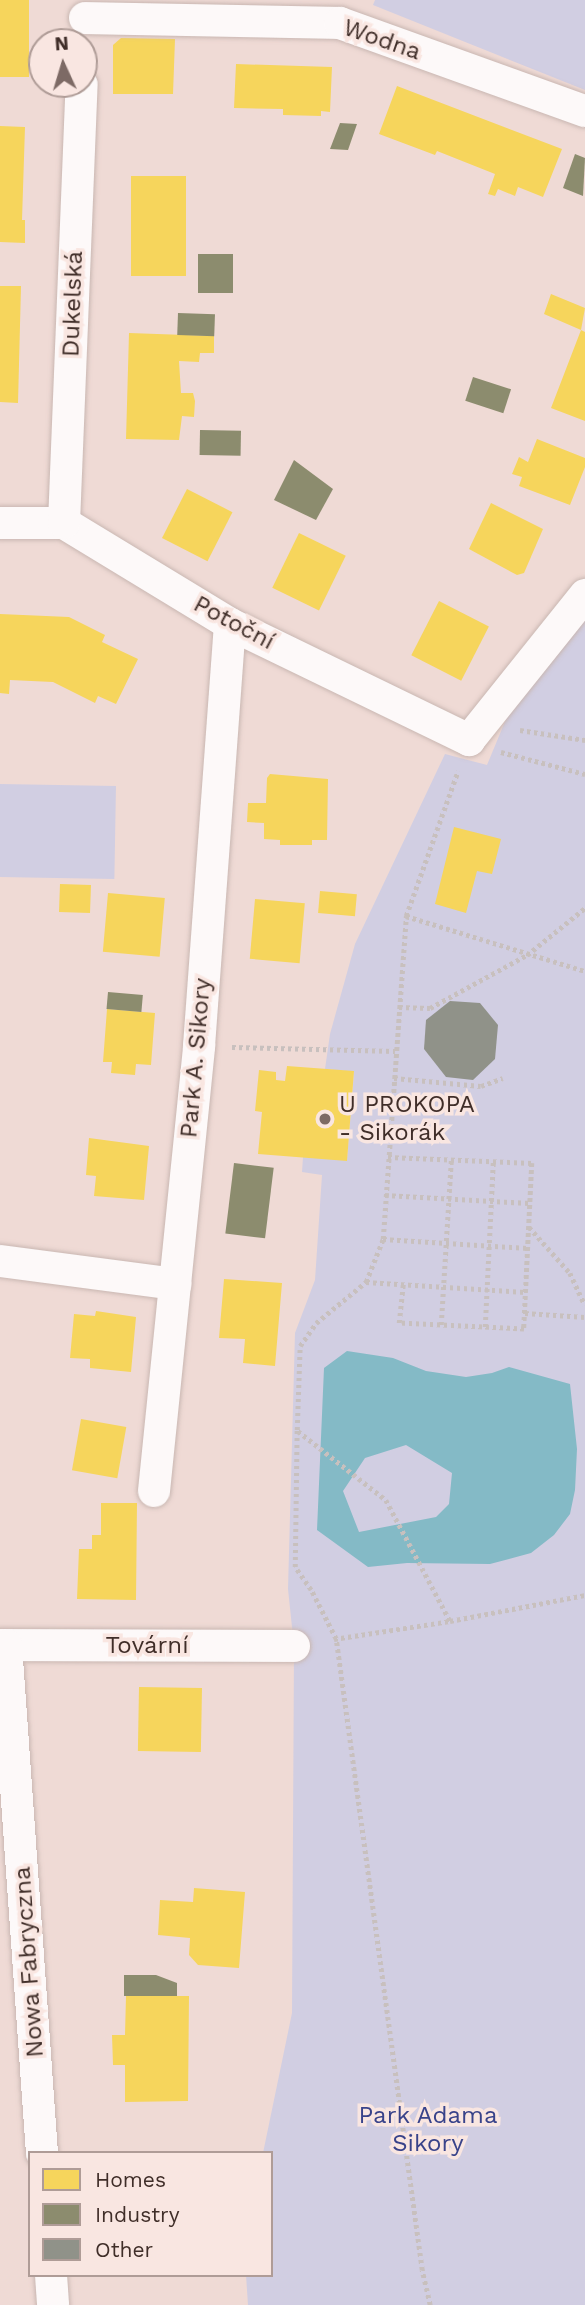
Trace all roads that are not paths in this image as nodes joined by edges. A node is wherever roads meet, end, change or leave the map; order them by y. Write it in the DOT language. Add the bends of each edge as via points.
graph roads {
  1 [pos="85,21"];
  2 [pos="81,98"];
  3 [pos="585,111"];
  4 [pos="0,523"];
  5 [pos="64,523"];
  6 [pos="585,595"];
  7 [pos="230,624"];
  8 [pos="0,1261"];
  9 [pos="175,1284"];
  10 [pos="154,1491"];
  11 [pos="3,1645"];
  12 [pos="294,1646"];
  13 [pos="42,2151"];
  14 [pos="51,2277"];
  15 [pos="53,2305"];
  1 -- 3 [label="street, Wodna" via="340,23"];
  2 -- 5 [label="street, Dukelská"];
  4 -- 5 [label="street"];
  5 -- 7 [label="street, Potoční"];
  6 -- 7 [label="street, Potoční" via="475,731"];
  7 -- 9 [label="street, Park A. Sikory" via="199,1046"];
  8 -- 9 [label="street"];
  9 -- 10 [label="street, Park A. Sikory"];
  11 -- 12 [label="street, Tovární"];
  11 -- 13 [label="street, Nowa Fabryczna"];
  14 -- 15 [label="street"];
}
